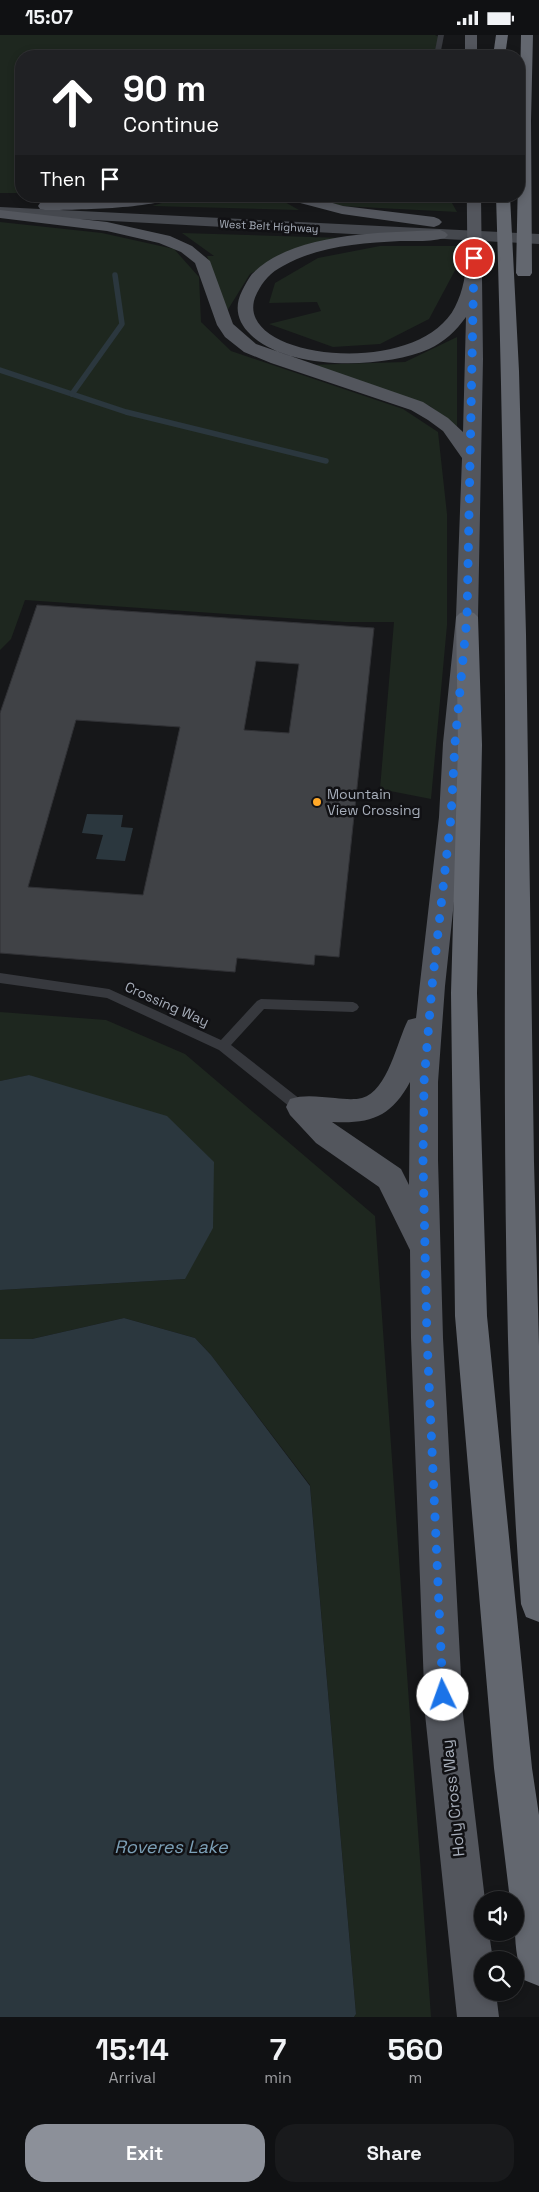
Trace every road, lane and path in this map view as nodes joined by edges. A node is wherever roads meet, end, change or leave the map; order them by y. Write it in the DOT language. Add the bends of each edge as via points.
graph roads {
  1 [pos="441,35"];
  2 [pos="471,35"];
  3 [pos="502,35"];
  4 [pos="527,35"];
  5 [pos="438,50"];
  6 [pos="471,50"];
  7 [pos="501,50"];
  8 [pos="525,92"];
  9 [pos="126,202"];
  10 [pos="312,202"];
  11 [pos="473,202"];
  12 [pos="503,202"];
  13 [pos="524,202"];
  14 [pos="0,207"];
  15 [pos="0,213"];
  16 [pos="539,227"];
  17 [pos="440,229"];
  18 [pos="539,239"];
  19 [pos="475,273"];
  20 [pos="524,287"];
  21 [pos="524,335"];
  22 [pos="472,459"];
  23 [pos="515,547"];
  24 [pos="467,617"];
  25 [pos="0,978"];
  26 [pos="432,986"];
  27 [pos="353,1007"];
  28 [pos="223,1046"];
  29 [pos="300,1107"];
  30 [pos="424,1248"];
  31 [pos="539,1604"];
  32 [pos="539,1965"];
  33 [pos="478,2017"];
  1 -- 5 [label="lane"];
  2 -- 6 [label="main road"];
  3 -- 7 [label="highway"];
  4 -- 8 [label="highway"];
  9 -- 14 [label="main road"];
  10 -- 17 [label="main road"];
  11 -- 19 [label="main road"];
  12 -- 23 [label="highway"];
  13 -- 20 [label="highway"];
  14 -- 17 [label="main road, West Belt Highway"];
  15 -- 17 [label="main road, West Belt Highway"];
  15 -- 22 [label="main road" via="129,231 183,246 202,261 225,325 240,341 263,354 417,406 448,425"];
  16 -- 17 [label="main road, West Belt Highway"];
  17 -- 18 [label="main road, West Belt Highway"];
  17 -- 19 [label="main road" via="344,241 294,255 272,267 254,283 246,298 248,321 260,335 293,350 344,358 383,357 415,348 450,327 463,309"];
  19 -- 22 [label="main road"];
  21 -- 23 [label="highway" via="523,453"];
  22 -- 24 [label="main road"];
  23 -- 31 [label="highway" via="520,1287 530,1499"];
  24 -- 26 [label="main road" via="451,817"];
  24 -- 32 [label="highway" via="470,745 464,993 471,1316 513,1768"];
  25 -- 28 [label="lane, Crossing Way" via="109,994"];
  26 -- 29 [label="main road" via="409,1057 388,1094 370,1109"];
  26 -- 30 [label="main road, Holy Cross Way" via="424,1082"];
  27 -- 28 [label="lane" via="261,1004"];
  28 -- 29 [label="lane, Crossing Way"];
  29 -- 30 [label="main road" via="326,1134 390,1178"];
  30 -- 33 [label="main road, Holy Cross Way" via="444,1714"];
}
